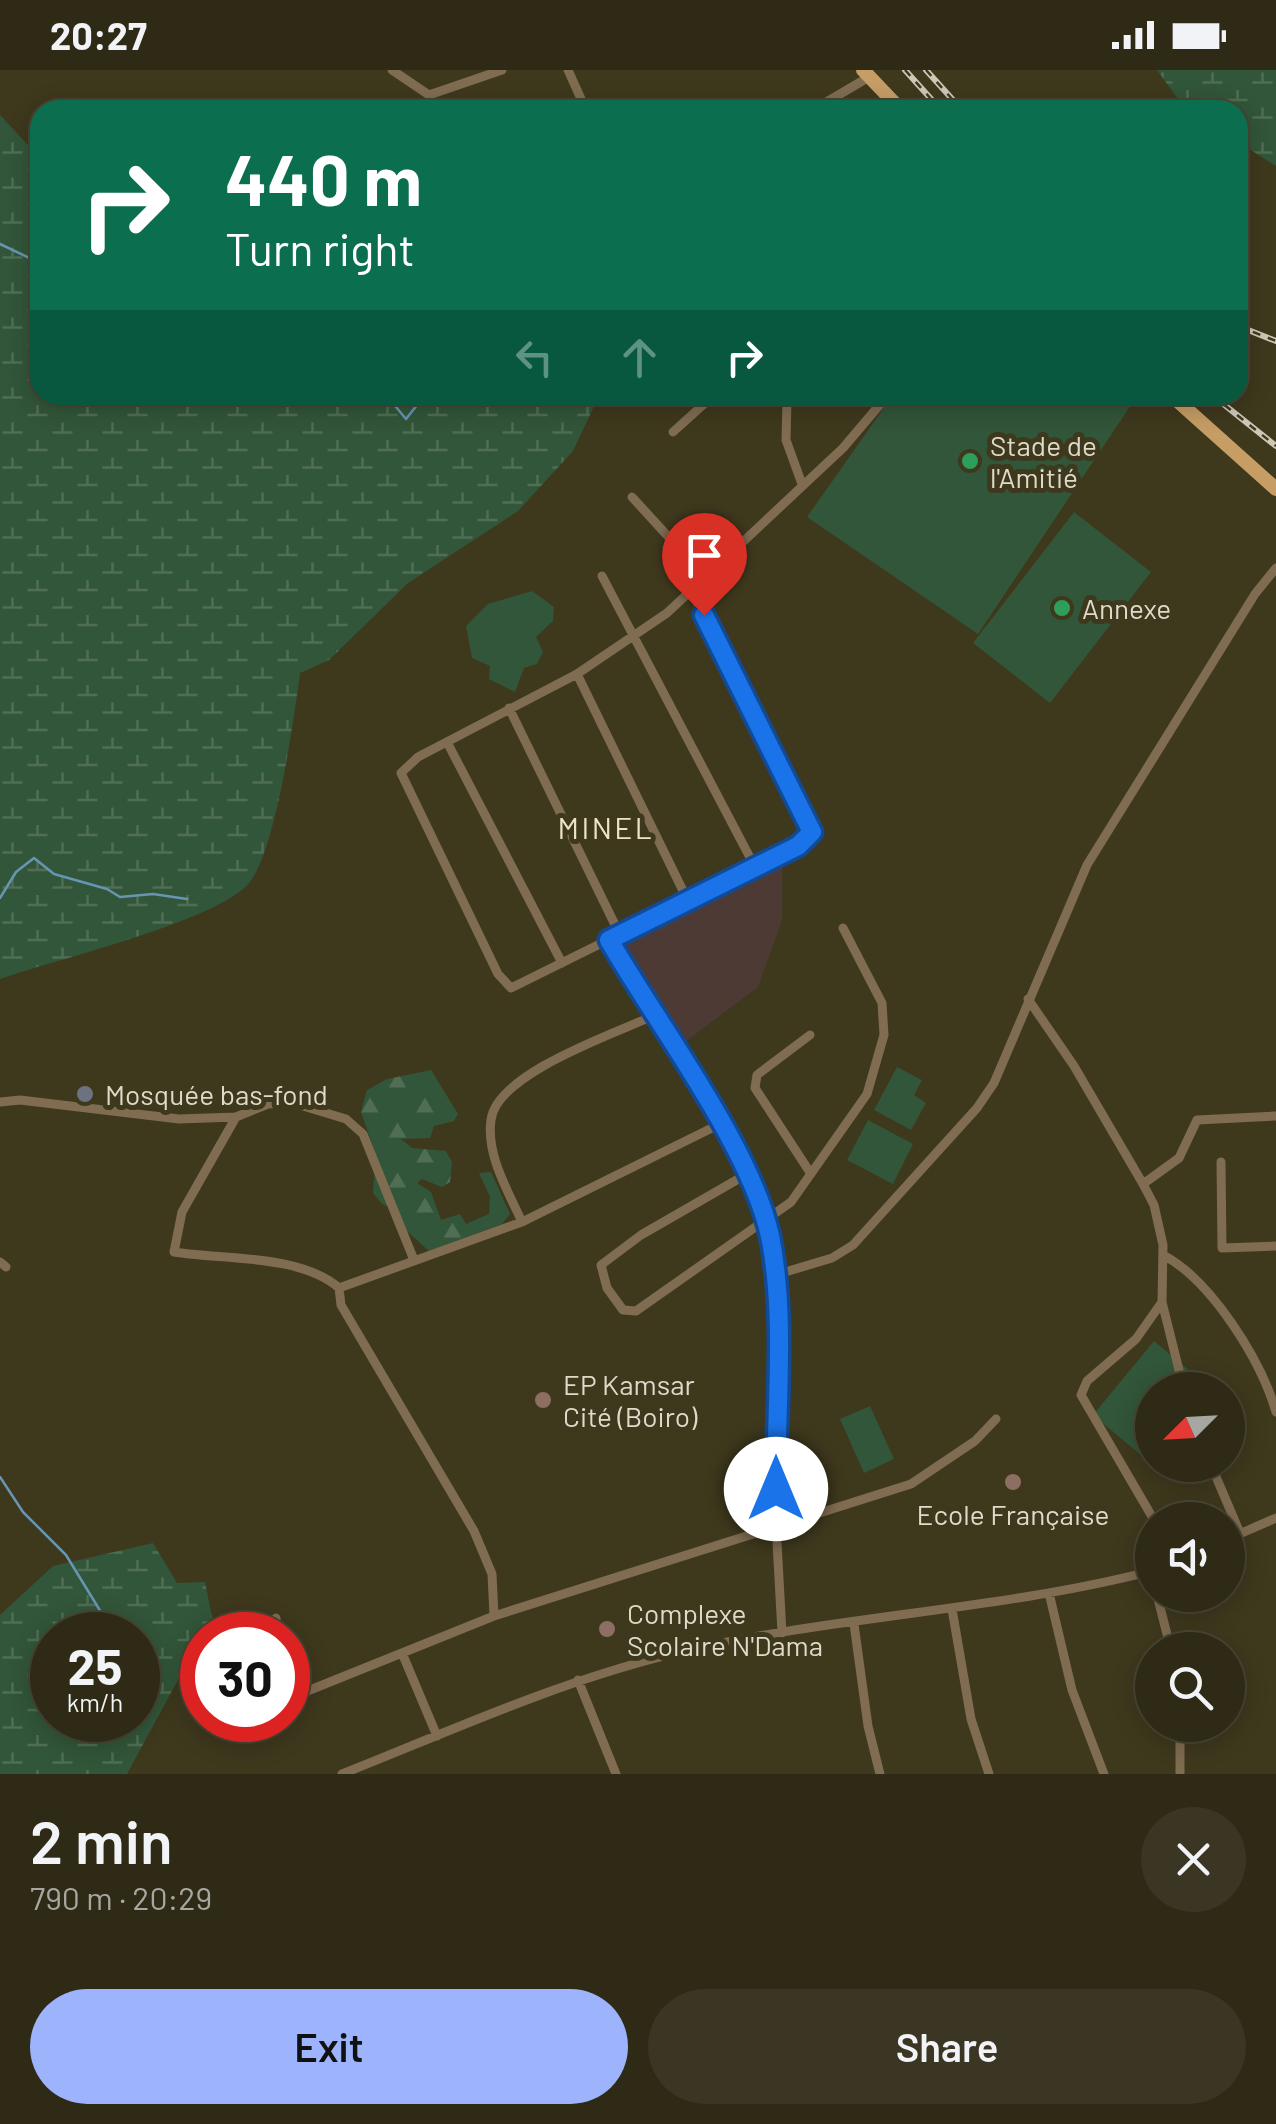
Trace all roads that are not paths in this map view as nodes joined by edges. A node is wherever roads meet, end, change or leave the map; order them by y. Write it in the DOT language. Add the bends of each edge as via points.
graph roads {
  1 [pos="392,70"];
  2 [pos="502,70"];
  3 [pos="568,70"];
  4 [pos="866,74"];
  5 [pos="429,95"];
  6 [pos="433,100"];
  7 [pos="582,100"];
  8 [pos="828,100"];
  9 [pos="891,100"];
  10 [pos="703,405"];
  11 [pos="787,405"];
  12 [pos="881,405"];
  13 [pos="1181,405"];
  14 [pos="673,432"];
  15 [pos="802,484"];
  16 [pos="1276,489"];
  17 [pos="632,497"];
  18 [pos="1276,568"];
  19 [pos="602,576"];
  20 [pos="706,578"];
  21 [pos="692,592"];
  22 [pos="634,635"];
  23 [pos="577,674"];
  24 [pos="509,708"];
  25 [pos="447,742"];
  26 [pos="755,868"];
  27 [pos="688,901"];
  28 [pos="843,928"];
  29 [pos="620,934"];
  30 [pos="609,940"];
  31 [pos="562,963"];
  32 [pos="1028,999"];
  33 [pos="653,1016"];
  34 [pos="810,1035"];
  35 [pos="0,1102"];
  36 [pos="1276,1116"];
  37 [pos="236,1117"];
  38 [pos="720,1124"];
  39 [pos="1221,1162"];
  40 [pos="747,1174"];
  41 [pos="811,1174"];
  42 [pos="1143,1184"];
  43 [pos="766,1221"];
  44 [pos="522,1222"];
  45 [pos="1276,1246"];
  46 [pos="1163,1255"];
  47 [pos="414,1260"];
  48 [pos="775,1275"];
  49 [pos="339,1288"];
  50 [pos="1162,1302"];
  51 [pos="1180,1372"];
  52 [pos="1276,1412"];
  53 [pos="996,1419"];
  54 [pos="1143,1502"];
  55 [pos="1276,1518"];
  56 [pos="776,1524"];
  57 [pos="1245,1532"];
  58 [pos="1135,1577"];
  59 [pos="1049,1593"];
  60 [pos="952,1609"];
  61 [pos="494,1616"];
  62 [pos="854,1624"];
  63 [pos="782,1633"];
  64 [pos="402,1653"];
  65 [pos="578,1680"];
  66 [pos="310,1690"];
  67 [pos="437,1736"];
  68 [pos="1180,1742"];
  69 [pos="342,1774"];
  70 [pos="616,1774"];
  71 [pos="880,1774"];
  72 [pos="989,1774"];
  73 [pos="1104,1774"];
  74 [pos="1180,1774"];
  1 -- 5 [label="street"];
  2 -- 5 [label="street"];
  3 -- 7 [label="street"];
  4 -- 8 [label="street"];
  4 -- 9 [label="main road"];
  5 -- 6 [label="street"];
  10 -- 14 [label="street"];
  11 -- 15 [label="street" via="786,440"];
  12 -- 15 [label="street"];
  13 -- 16 [label="main road"];
  15 -- 20 [label="street"];
  17 -- 20 [label="street"];
  18 -- 32 [label="street" via="1101,839"];
  19 -- 22 [label="street"];
  20 -- 21 [label="street"];
  21 -- 22 [label="street"];
  21 -- 26 [label="street" via="812,832"];
  22 -- 23 [label="street"];
  22 -- 26 [label="street"];
  23 -- 24 [label="street"];
  23 -- 27 [label="street"];
  24 -- 25 [label="street"];
  24 -- 29 [label="street"];
  25 -- 31 [label="street"];
  25 -- 31 [label="street" via="400,773 498,974 511,988"];
  26 -- 27 [label="street"];
  27 -- 29 [label="street"];
  28 -- 41 [label="street" via="882,1003 884,1035 868,1094"];
  29 -- 30 [label="street"];
  30 -- 31 [label="street"];
  30 -- 33 [label="street"];
  32 -- 42 [label="street"];
  32 -- 48 [label="street" via="994,1083 871,1230 832,1258"];
  33 -- 38 [label="street"];
  33 -- 44 [label="street" via="498,1096 491,1140"];
  34 -- 41 [label="street" via="757,1075 755,1088"];
  35 -- 37 [label="street" via="180,1119"];
  36 -- 42 [label="street" via="1197,1120 1179,1158"];
  37 -- 47 [label="street" via="280,1103 346,1119 363,1134"];
  37 -- 49 [label="street" via="182,1212 174,1252 292,1267 324,1275"];
  38 -- 40 [label="street"];
  38 -- 44 [label="street"];
  39 -- 45 [label="street" via="1222,1248"];
  40 -- 43 [label="street"];
  40 -- 43 [label="street" via="601,1266 607,1288 623,1310 636,1310"];
  41 -- 43 [label="street"];
  42 -- 46 [label="street"];
  43 -- 48 [label="street"];
  44 -- 47 [label="street"];
  46 -- 50 [label="street"];
  46 -- 52 [label="street" via="1183,1266 1230,1322"];
  47 -- 49 [label="street"];
  48 -- 56 [label="street"];
  49 -- 61 [label="street" via="342,1306 474,1531 492,1574"];
  50 -- 51 [label="street"];
  50 -- 54 [label="street" via="1081,1395"];
  53 -- 56 [label="street" via="976,1441 911,1484"];
  55 -- 57 [label="street"];
  56 -- 61 [label="street"];
  56 -- 63 [label="street"];
  58 -- 59 [label="street"];
  59 -- 60 [label="street"];
  59 -- 73 [label="street" via="1072,1690"];
  60 -- 62 [label="street"];
  60 -- 72 [label="street" via="971,1718"];
  61 -- 64 [label="street"];
  62 -- 63 [label="street"];
  62 -- 71 [label="street"];
  63 -- 65 [label="street"];
  64 -- 66 [label="street"];
  64 -- 67 [label="street"];
  65 -- 67 [label="street"];
  65 -- 70 [label="street"];
  67 -- 69 [label="street"];
  68 -- 74 [label="street"];
}
